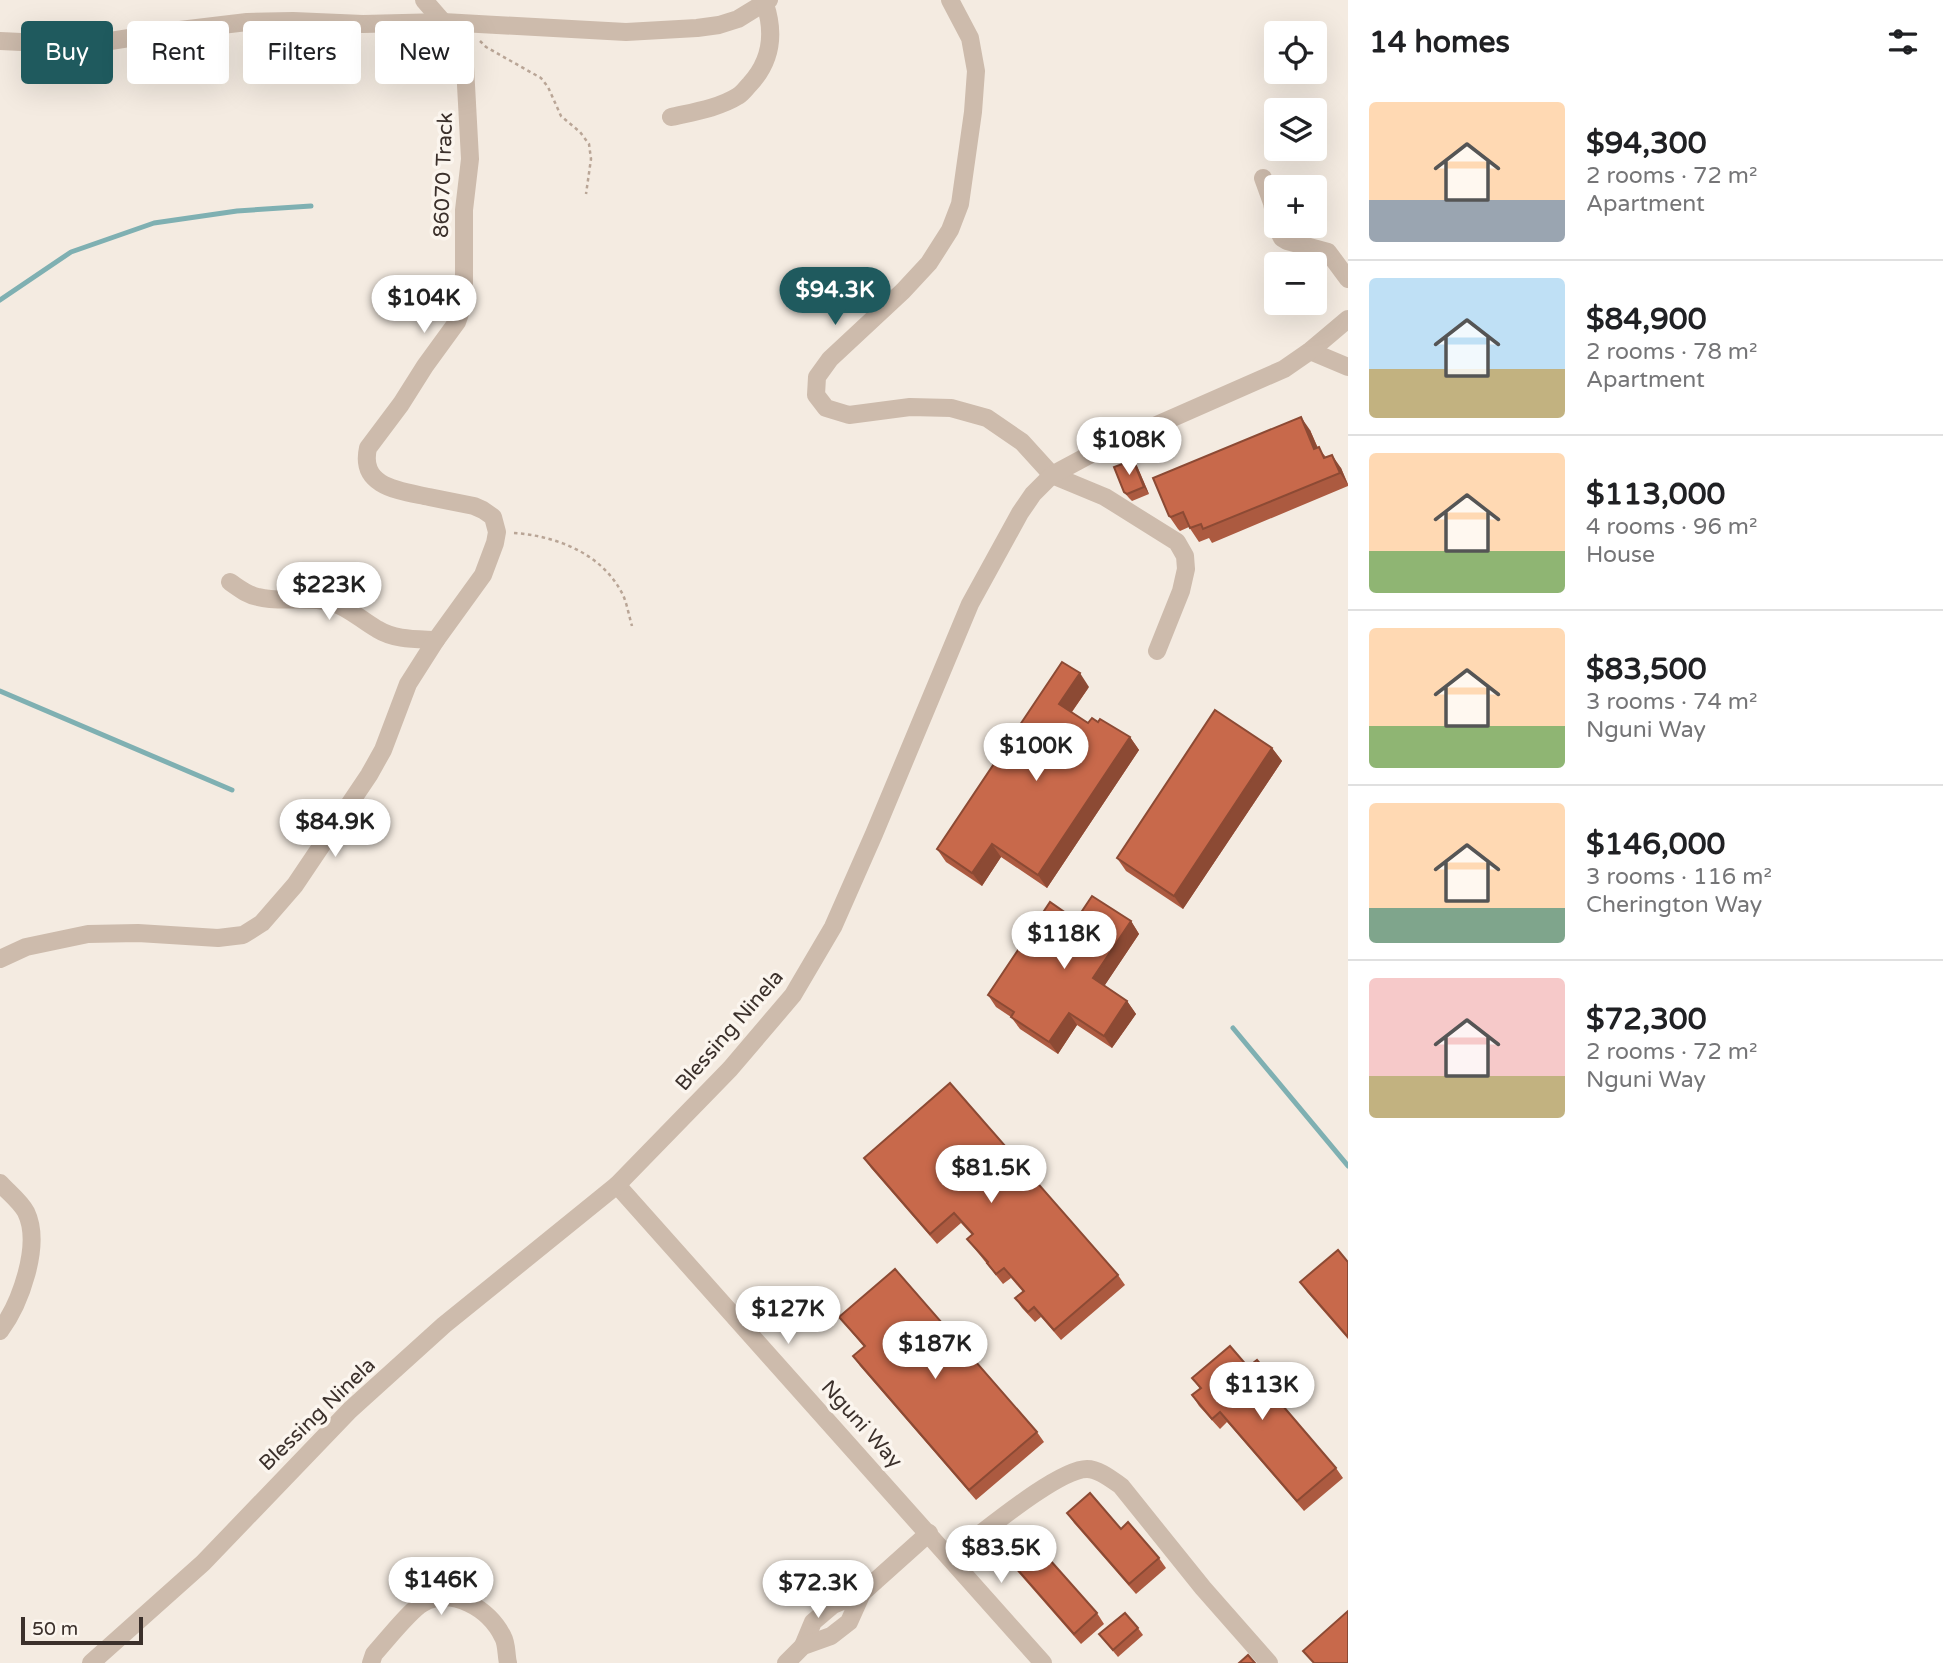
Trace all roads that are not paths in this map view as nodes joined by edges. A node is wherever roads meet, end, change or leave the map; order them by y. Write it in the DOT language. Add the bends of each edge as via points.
graph roads {
  1 [pos="424,0"];
  2 [pos="950,0"];
  3 [pos="767,2"];
  4 [pos="449,21"];
  5 [pos="375,24"];
  6 [pos="474,24"];
  7 [pos="0,41"];
  8 [pos="466,84"];
  9 [pos="671,117"];
  10 [pos="1263,178"];
  11 [pos="1264,181"];
  12 [pos="1282,238"];
  13 [pos="1348,279"];
  14 [pos="1348,319"];
  15 [pos="1310,351"];
  16 [pos="1348,367"];
  17 [pos="1052,475"];
  18 [pos="230,582"];
  19 [pos="436,640"];
  20 [pos="1157,651"];
  21 [pos="0,959"];
  22 [pos="0,1183"];
  23 [pos="617,1185"];
  24 [pos="0,1331"];
  25 [pos="929,1534"];
  26 [pos="950,1557"];
  27 [pos="90,1663"];
  28 [pos="371,1663"];
  29 [pos="508,1663"];
  30 [pos="786,1663"];
  31 [pos="1043,1663"];
  32 [pos="1269,1663"];
  1 -- 4 [label="street"];
  2 -- 17 [label="street" via="970,38 976,71 960,204 929,263 830,359 817,377 816,395 826,408 849,415 910,407 951,408 988,418 1022,442"];
  3 -- 6 [label="street" via="738,19 696,29 626,32"];
  3 -- 9 [label="street" via="771,41 760,74 740,95 718,106"];
  5 -- 7 [label="street" via="247,22 85,45"];
  8 -- 19 [label="street, 86070 Track" via="470,159 464,210 464,302 457,322 366,456 374,478 388,488 474,506 493,517 495,543 483,575"];
  10 -- 11 [label="street"];
  12 -- 13 [label="street" via="1328,252"];
  14 -- 15 [label="street, Blessing Ninela"];
  15 -- 16 [label="street"];
  15 -- 17 [label="street, Blessing Ninela" via="1284,369"];
  17 -- 20 [label="street" via="1105,497 1177,542 1186,569"];
  17 -- 23 [label="street, Blessing Ninela" via="1020,513 970,604 833,927 793,995 730,1069"];
  18 -- 19 [label="street" via="260,598 333,602 393,636"];
  19 -- 21 [label="street" via="408,684 369,775 295,885 262,923 243,935 218,938 88,934 26,947"];
  22 -- 24 [label="street" via="25,1209 32,1244 25,1280"];
  23 -- 25 [label="street, Nguni Way"];
  23 -- 27 [label="street, Blessing Ninela" via="444,1325 349,1410 203,1563"];
  25 -- 26 [label="street, Nguni Way"];
  25 -- 30 [label="street" via="862,1593 849,1622 831,1636 803,1646"];
  26 -- 31 [label="street, Nguni Way"];
  26 -- 32 [label="street" via="1045,1486 1067,1473 1088,1469 1121,1486"];
  28 -- 29 [label="street" via="374,1654 420,1605 436,1597 455,1597 488,1617 504,1637"];
}
